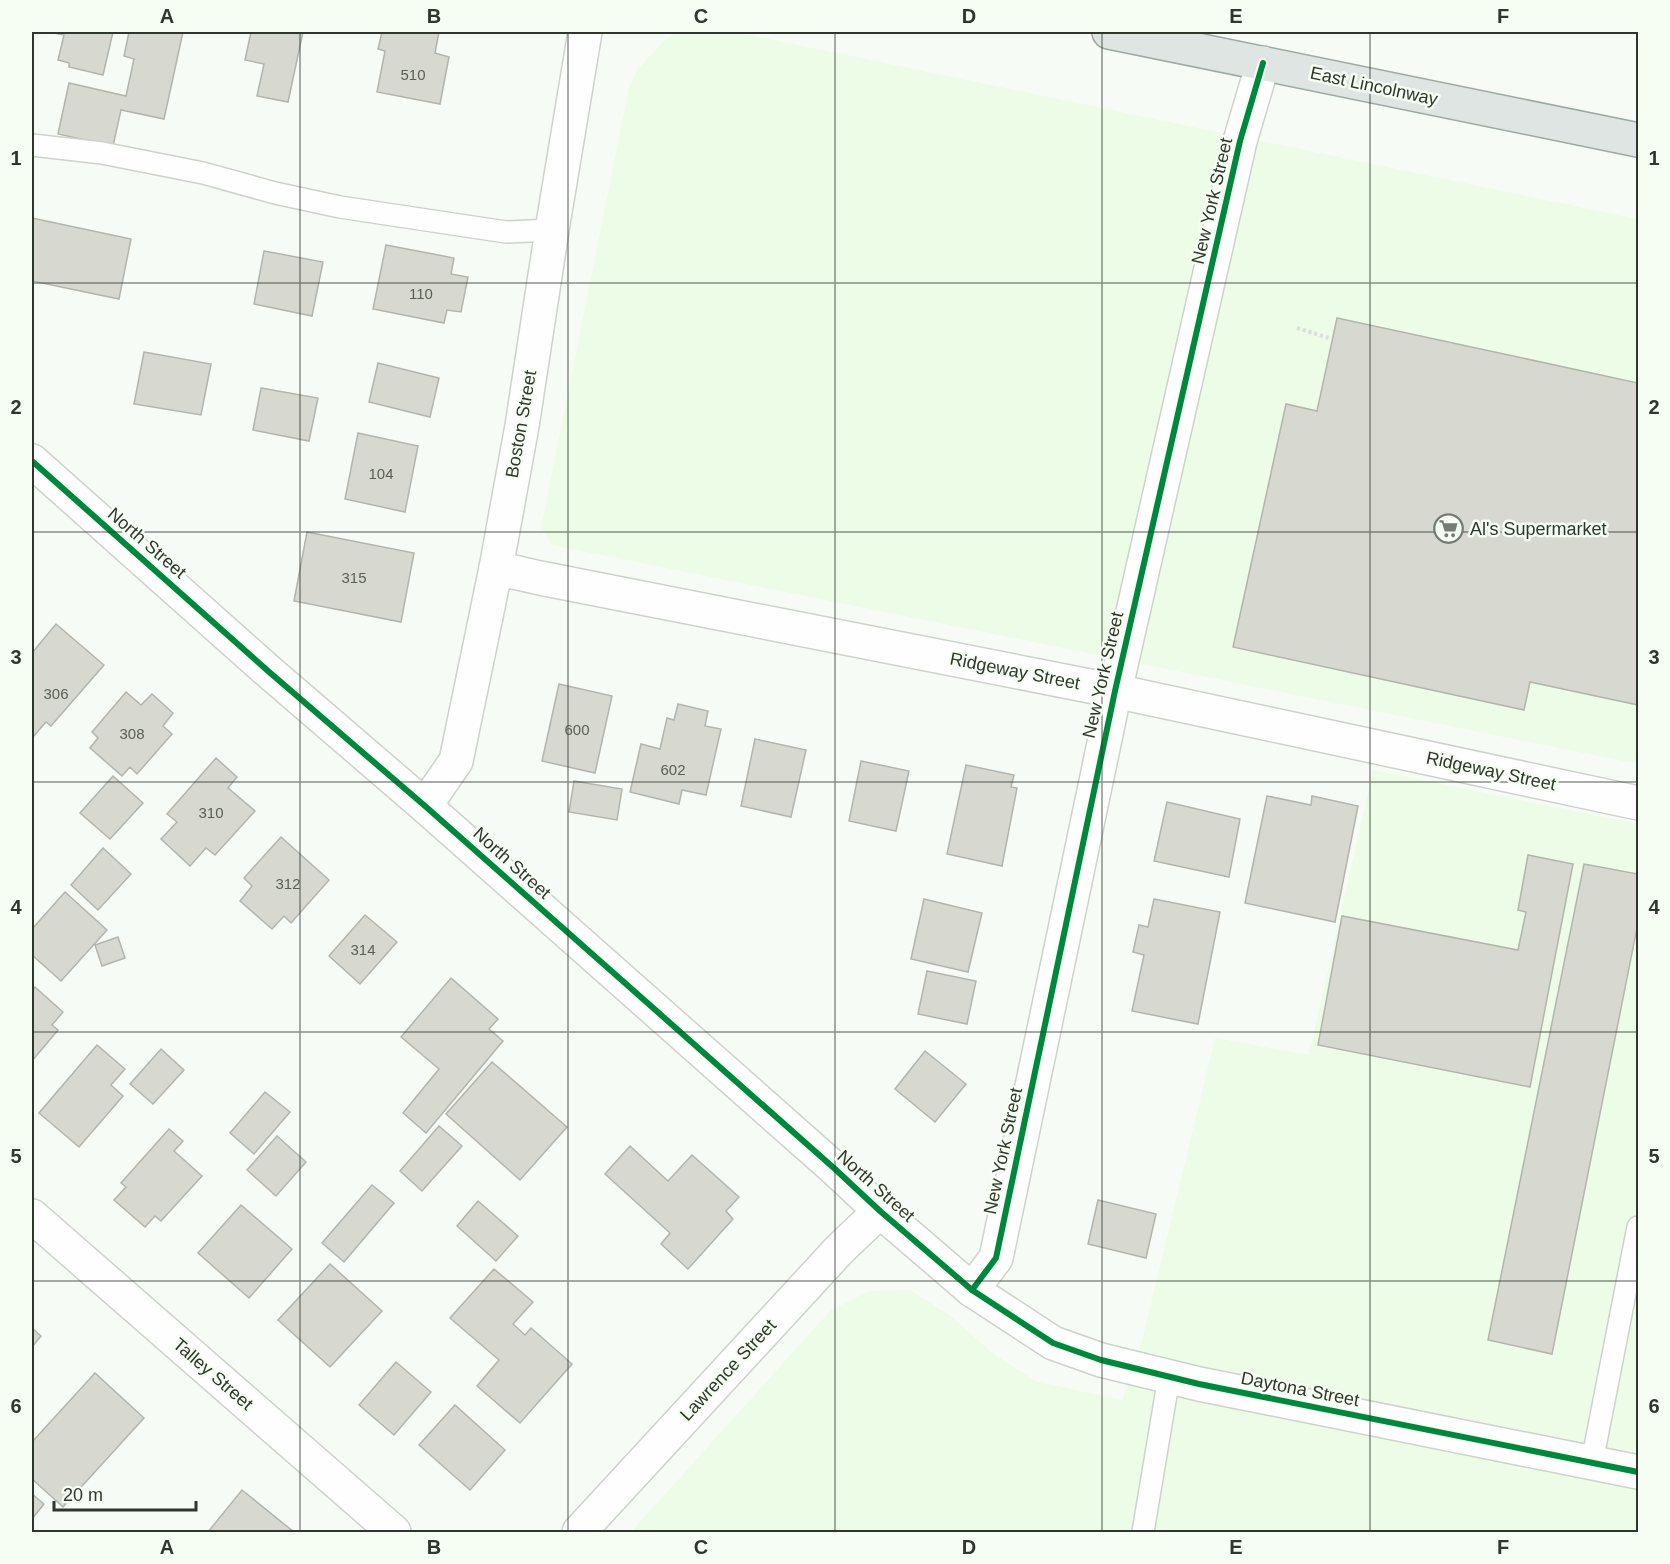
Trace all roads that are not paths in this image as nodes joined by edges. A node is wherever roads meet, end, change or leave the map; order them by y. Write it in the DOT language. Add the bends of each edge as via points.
graph roads {
  1 [pos="585,32"];
  2 [pos="1109,32"];
  3 [pos="1263,63"];
  4 [pos="1638,140"];
  5 [pos="32,145"];
  6 [pos="552,230"];
  7 [pos="32,462"];
  8 [pos="496,568"];
  9 [pos="1115,691"];
  10 [pos="1638,803"];
  11 [pos="425,806"];
  12 [pos="880,1212"];
  13 [pos="32,1216"];
  14 [pos="1638,1227"];
  15 [pos="972,1290"];
  16 [pos="1168,1377"];
  17 [pos="1592,1462"];
  18 [pos="1638,1472"];
  19 [pos="394,1533"];
  20 [pos="579,1533"];
  21 [pos="1143,1533"];
  1 -- 6 [label="street, Boston Street"];
  2 -- 3 [label="main road, East Lincolnway"];
  3 -- 4 [label="main road, East Lincolnway"];
  3 -- 9 [label="street, New York Street" via="1240,141"];
  5 -- 6 [label="lane" via="102,153 203,173 340,207 506,232"];
  6 -- 8 [label="street, Boston Street"];
  7 -- 11 [label="street, North Street"];
  8 -- 9 [label="street, Ridgeway Street"];
  8 -- 11 [label="street, Boston Street" via="456,761"];
  9 -- 10 [label="street, Ridgeway Street"];
  9 -- 15 [label="street, New York Street" via="996,1258"];
  11 -- 12 [label="street, North Street"];
  12 -- 15 [label="street, North Street"];
  12 -- 20 [label="street, Lawrence Street" via="840,1249"];
  13 -- 19 [label="street, Talley Street"];
  14 -- 17 [label="lane"];
  15 -- 16 [label="street, Daytona Street" via="1053,1342 1101,1360"];
  16 -- 17 [label="street, Daytona Street"];
  16 -- 21 [label="lane"];
  17 -- 18 [label="street, Daytona Street"];
}
